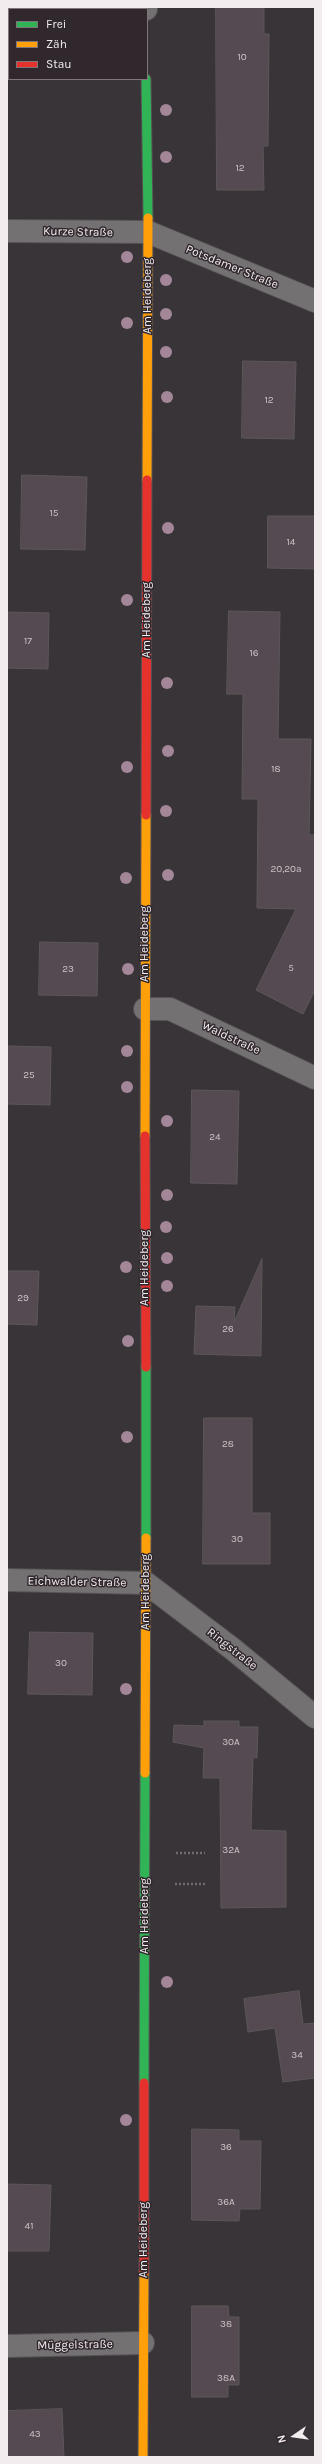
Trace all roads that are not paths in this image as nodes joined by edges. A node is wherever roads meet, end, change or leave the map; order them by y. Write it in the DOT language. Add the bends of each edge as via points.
graph roads {
  1 [pos="146,80"];
  2 [pos="7,231"];
  3 [pos="148,232"];
  4 [pos="315,301"];
  5 [pos="145,1009"];
  6 [pos="315,1078"];
  7 [pos="7,1580"];
  8 [pos="146,1583"];
  9 [pos="315,1717"];
  10 [pos="143,2343"];
  11 [pos="7,2346"];
  12 [pos="143,2457"];
  1 -- 3 [label="street, Am Heideberg"];
  2 -- 3 [label="street, Kurze Straße"];
  3 -- 4 [label="street, Potsdamer Straße"];
  3 -- 5 [label="street, Am Heideberg"];
  5 -- 6 [label="street, Waldstraße" via="170,1009"];
  5 -- 8 [label="street, Am Heideberg"];
  7 -- 8 [label="street, Eichwalder Straße"];
  8 -- 9 [label="street, Ringstraße" via="234,1650"];
  8 -- 10 [label="street, Am Heideberg"];
  10 -- 11 [label="street, Müggelstraße"];
  10 -- 12 [label="street, Am Heideberg"];
}
